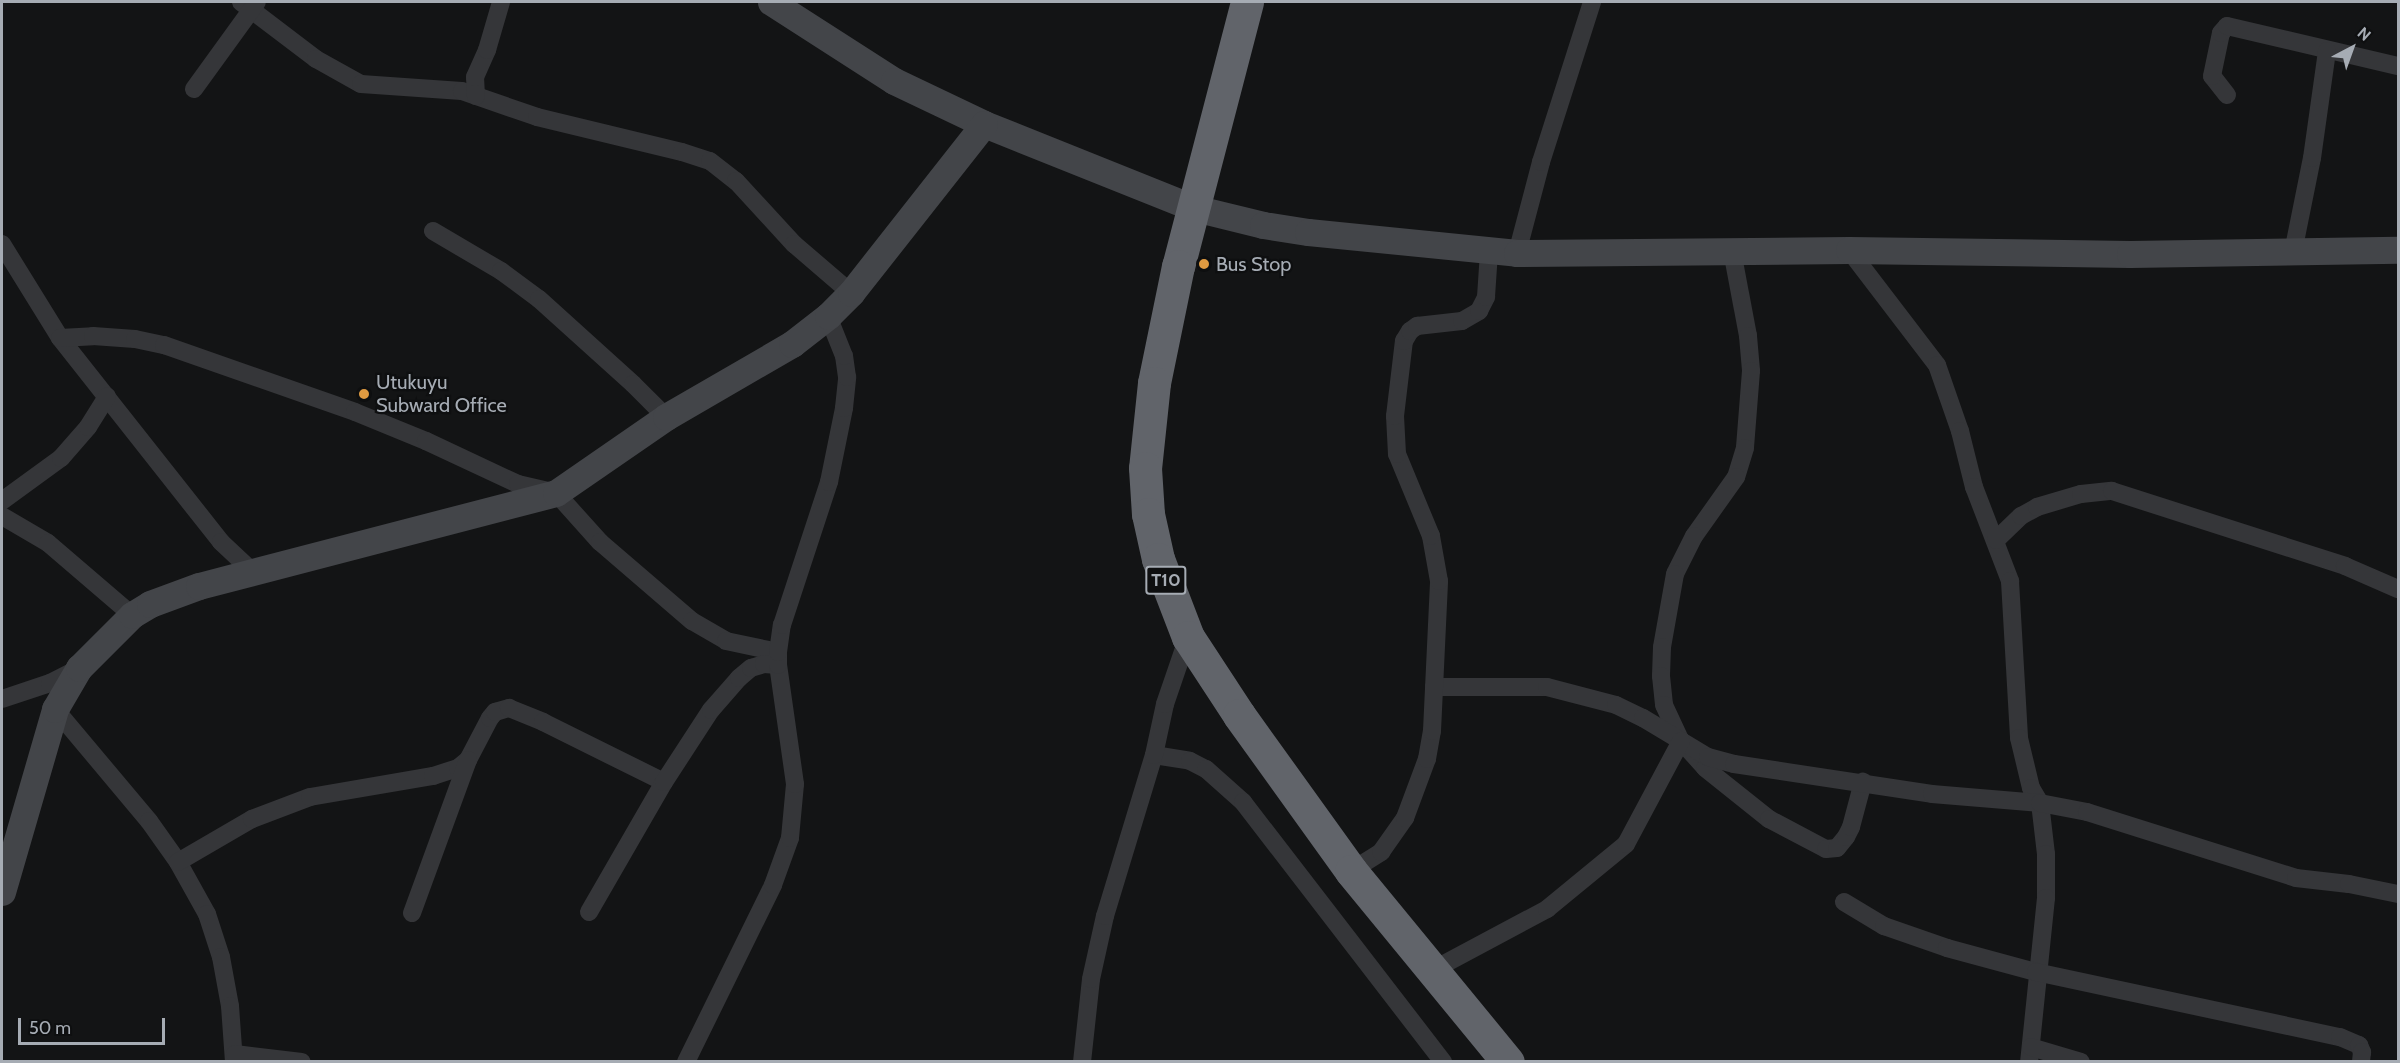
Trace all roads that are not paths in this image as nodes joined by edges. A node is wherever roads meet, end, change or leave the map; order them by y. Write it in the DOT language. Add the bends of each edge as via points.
graph roads {
  1 [pos="501,2"];
  2 [pos="771,2"];
  3 [pos="1247,2"];
  4 [pos="1592,2"];
  5 [pos="250,4"];
  6 [pos="2327,51"];
  7 [pos="2398,66"];
  8 [pos="194,89"];
  9 [pos="2227,95"];
  10 [pos="476,96"];
  11 [pos="984,124"];
  12 [pos="1194,208"];
  13 [pos="433,231"];
  14 [pos="2,244"];
  15 [pos="1849,250"];
  16 [pos="2398,250"];
  17 [pos="1732,251"];
  18 [pos="1489,252"];
  19 [pos="2293,252"];
  20 [pos="1517,254"];
  21 [pos="7,266"];
  22 [pos="851,293"];
  23 [pos="828,316"];
  24 [pos="60,338"];
  25 [pos="107,397"];
  26 [pos="666,417"];
  27 [pos="556,493"];
  28 [pos="2,501"];
  29 [pos="2,516"];
  30 [pos="1996,540"];
  31 [pos="252,571"];
  32 [pos="2398,589"];
  33 [pos="132,615"];
  34 [pos="1188,637"];
  35 [pos="778,658"];
  36 [pos="80,668"];
  37 [pos="1434,687"];
  38 [pos="2,699"];
  39 [pos="56,709"];
  40 [pos="1681,741"];
  41 [pos="1154,755"];
  42 [pos="468,760"];
  43 [pos="664,782"];
  44 [pos="1863,782"];
  45 [pos="2040,803"];
  46 [pos="178,862"];
  47 [pos="1351,871"];
  48 [pos="2,892"];
  49 [pos="2398,894"];
  50 [pos="1844,902"];
  51 [pos="589,912"];
  52 [pos="412,913"];
  53 [pos="1431,971"];
  54 [pos="2036,972"];
  55 [pos="2030,1054"];
  56 [pos="234,1058"];
  57 [pos="302,1062"];
  58 [pos="686,1062"];
  59 [pos="1082,1062"];
  60 [pos="1443,1062"];
  61 [pos="1508,1062"];
  62 [pos="2081,1062"];
  63 [pos="2361,1062"];
  1 -- 10 [label="street" via="475,77"];
  2 -- 11 [label="street" via="894,81"];
  3 -- 12 [label="highway, T10"];
  4 -- 20 [label="street" via="1541,162"];
  5 -- 8 [label="street"];
  5 -- 10 [label="street" via="316,59 361,84 448,89"];
  6 -- 7 [label="street"];
  6 -- 9 [label="street" via="2226,26 2212,76"];
  6 -- 19 [label="street" via="2312,158"];
  10 -- 22 [label="street" via="537,117 710,161 736,181 794,244"];
  11 -- 12 [label="street"];
  11 -- 22 [label="street"];
  12 -- 18 [label="street" via="1308,232"];
  12 -- 34 [label="highway, T10" via="1163,332 1145,468 1148,514 1158,559"];
  13 -- 26 [label="street" via="539,298"];
  14 -- 21 [label="street"];
  15 -- 17 [label="street"];
  15 -- 19 [label="street"];
  15 -- 30 [label="street" via="1937,365 1974,487"];
  16 -- 19 [label="street"];
  17 -- 20 [label="street"];
  17 -- 40 [label="street" via="1748,336 1751,396 1736,477 1684,555 1671,593 1661,676 1664,705"];
  18 -- 20 [label="street"];
  18 -- 37 [label="street" via="1486,297 1479,311 1462,321 1417,326 1410,331 1404,341 1397,381 1397,454 1431,536 1438,572"];
  21 -- 24 [label="street"];
  22 -- 23 [label="street"];
  23 -- 26 [label="street" via="772,356"];
  23 -- 35 [label="street" via="844,356 844,408 829,482 782,626"];
  24 -- 25 [label="street"];
  24 -- 27 [label="street" via="93,336 164,345 376,420 518,484"];
  25 -- 28 [label="street" via="62,458"];
  25 -- 31 [label="street" via="221,542"];
  26 -- 27 [label="street"];
  27 -- 31 [label="street"];
  27 -- 35 [label="street" via="600,542 692,621 726,641"];
  29 -- 33 [label="street" via="48,543"];
  30 -- 32 [label="street" via="2021,516 2037,507 2080,494 2112,491 2345,566"];
  30 -- 45 [label="street" via="2012,595 2019,738 2031,788"];
  31 -- 33 [label="street" via="172,594"];
  33 -- 36 [label="street"];
  34 -- 41 [label="street" via="1165,704"];
  34 -- 47 [label="highway, T10"];
  35 -- 43 [label="street" via="751,668 739,678 695,731"];
  35 -- 58 [label="street" via="795,784 790,838 773,885"];
  36 -- 38 [label="street"];
  36 -- 39 [label="street"];
  37 -- 40 [label="street" via="1547,687 1616,705"];
  37 -- 47 [label="street" via="1427,759 1405,818 1381,852"];
  39 -- 46 [label="street" via="105,764"];
  39 -- 48 [label="street"];
  40 -- 44 [label="street" via="1708,757 1734,764"];
  40 -- 44 [label="street" via="1705,768 1759,812 1829,850 1839,846 1851,827"];
  40 -- 53 [label="street" via="1632,837 1619,850 1547,909"];
  41 -- 59 [label="street" via="1105,916 1091,979"];
  41 -- 60 [label="street" via="1190,761 1206,769 1243,802"];
  42 -- 43 [label="street" via="490,718 508,708"];
  42 -- 46 [label="street" via="458,768 433,776 333,791 286,805 252,819"];
  42 -- 52 [label="street"];
  43 -- 51 [label="street"];
  44 -- 45 [label="street" via="1932,794"];
  45 -- 49 [label="street" via="2087,812 2296,878"];
  45 -- 54 [label="street" via="2046,898"];
  46 -- 56 [label="street" via="207,914 221,957"];
  47 -- 53 [label="highway, T10"];
  50 -- 54 [label="street" via="1884,926"];
  53 -- 61 [label="highway, T10"];
  54 -- 55 [label="street"];
  54 -- 63 [label="street" via="2340,1037 2359,1045"];
  55 -- 62 [label="street"];
  56 -- 57 [label="street"];
}
